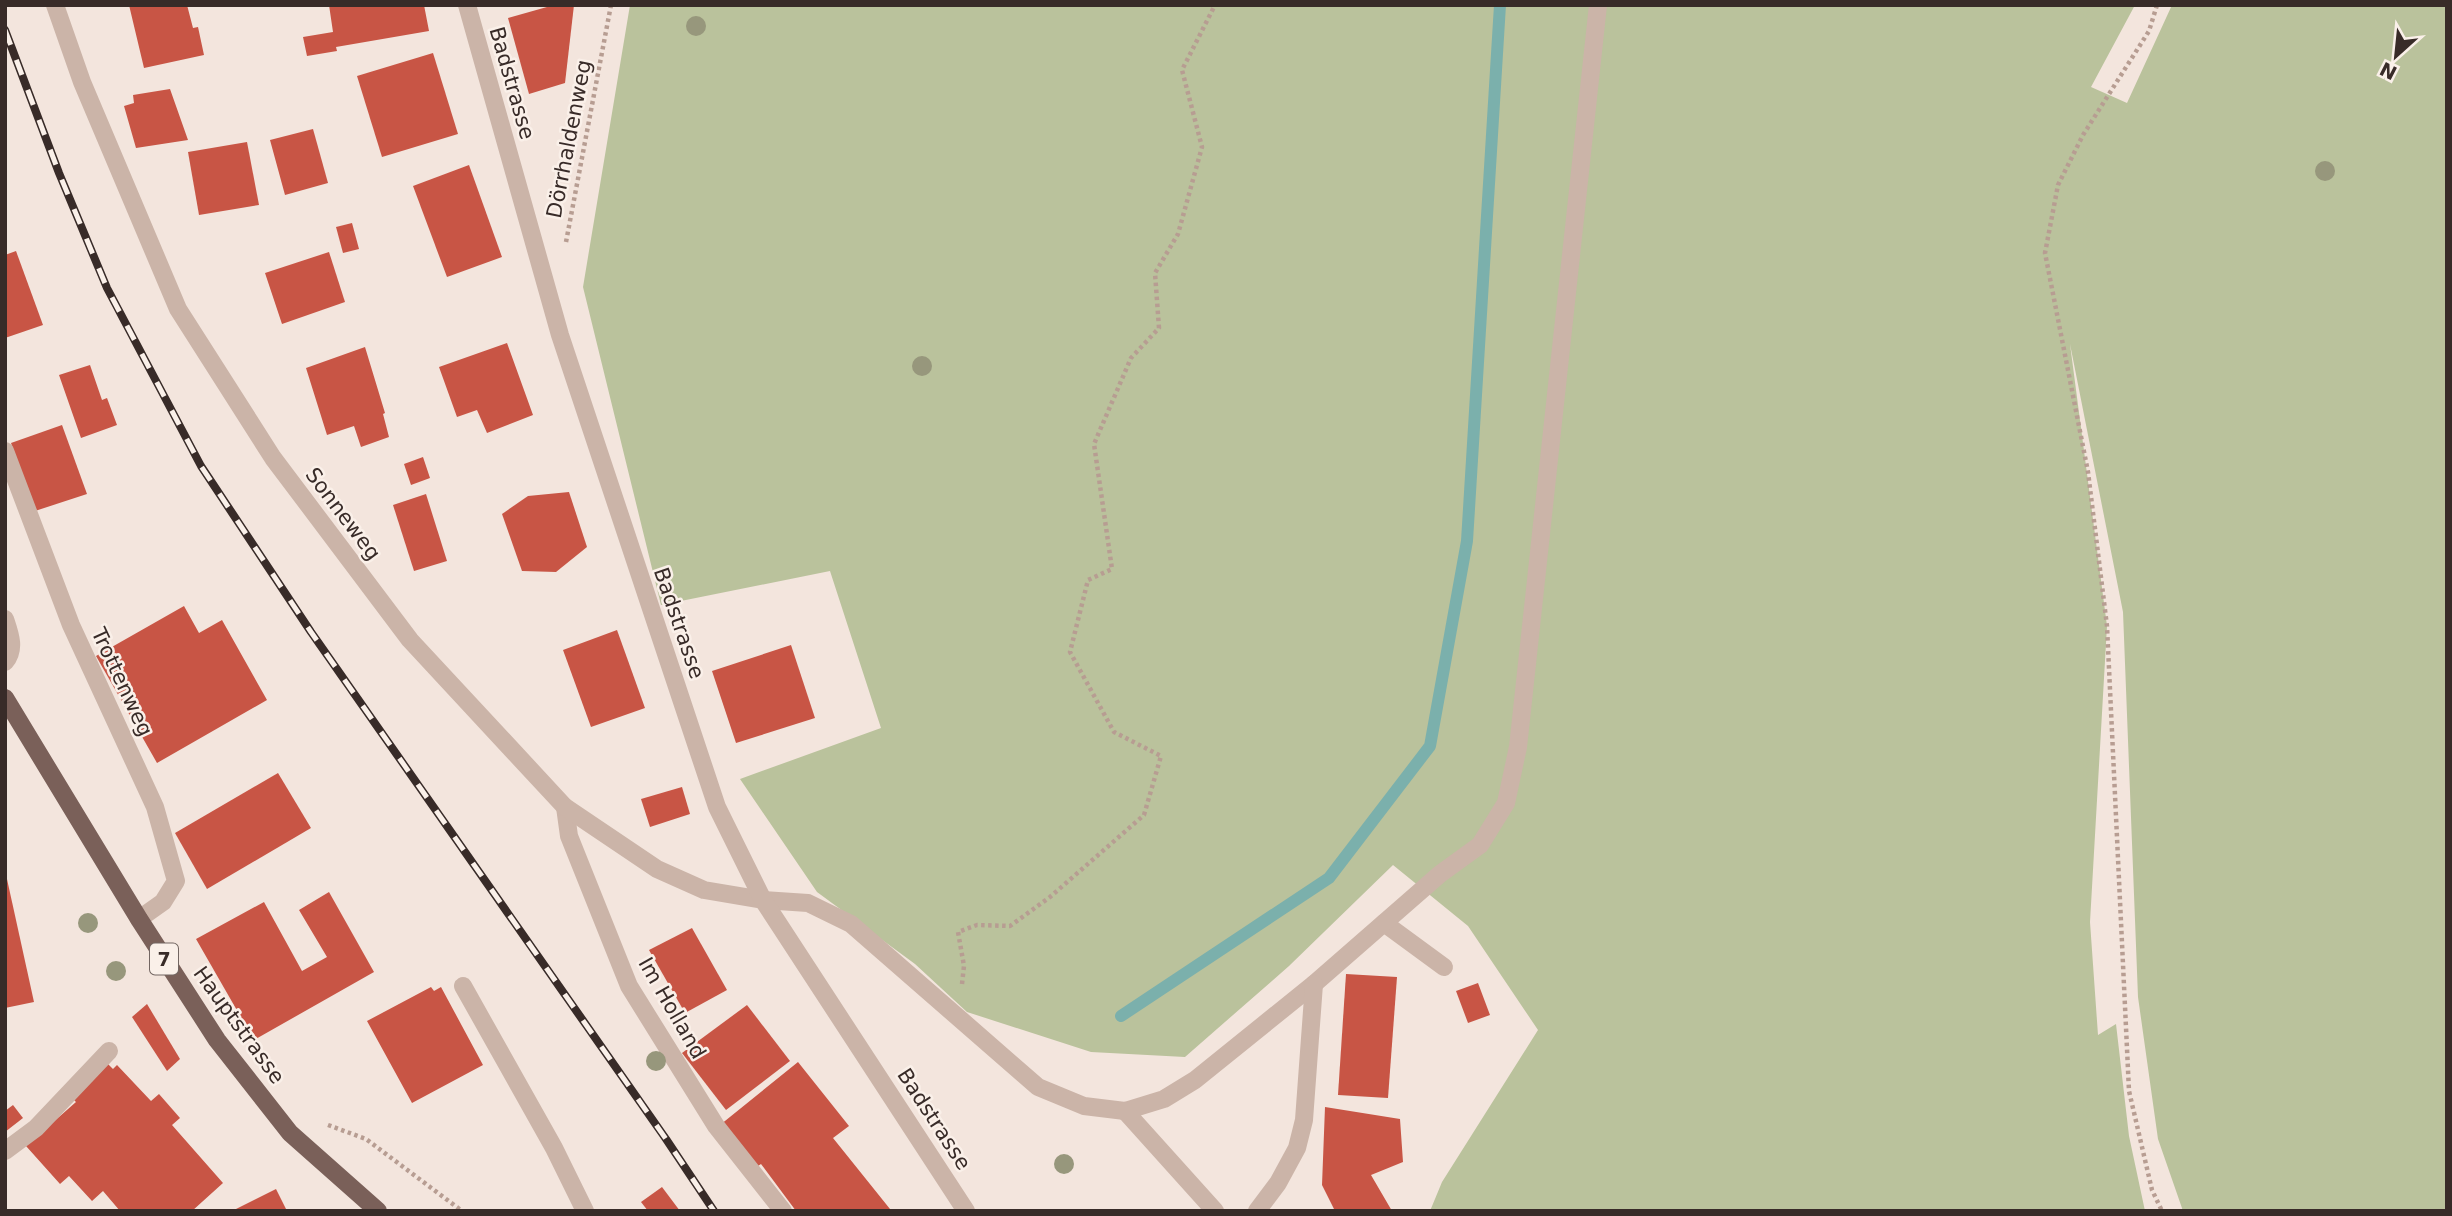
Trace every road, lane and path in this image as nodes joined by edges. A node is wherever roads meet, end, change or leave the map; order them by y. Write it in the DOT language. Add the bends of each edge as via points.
graph roads {
  1 [pos="55,5"];
  2 [pos="467,5"];
  3 [pos="611,5"];
  4 [pos="1215,5"];
  5 [pos="1598,5"];
  6 [pos="2157,5"];
  7 [pos="542,270"];
  8 [pos="5,451"];
  9 [pos="5,619"];
  10 [pos="5,662"];
  11 [pos="5,698"];
  12 [pos="565,807"];
  13 [pos="763,900"];
  14 [pos="139,919"];
  15 [pos="1384,923"];
  16 [pos="964,966"];
  17 [pos="1444,967"];
  18 [pos="1314,984"];
  19 [pos="463,986"];
  20 [pos="109,1051"];
  21 [pos="1125,1111"];
  22 [pos="322,1123"];
  23 [pos="5,1152"];
  24 [pos="960,1209"];
  25 [pos="378,1211"];
  26 [pos="462,1211"];
  27 [pos="585,1211"];
  28 [pos="783,1211"];
  29 [pos="1215,1211"];
  30 [pos="1257,1211"];
  31 [pos="2162,1211"];
  1 -- 12 [label="street, Sonneweg" via="82,82 178,309 273,458 410,640"];
  2 -- 7 [label="street, Badstrasse"];
  3 -- 7 [label="path, Dörrhaldenweg" via="566,242"];
  4 -- 16 [label="path" via="1182,69 1202,147 1178,234 1155,274 1160,328 1132,358 1094,444 1112,569 1088,580 1070,652 1114,732 1161,756 1144,815 1010,926 977,925 958,932"];
  5 -- 15 [label="street" via="1518,747 1506,803 1480,845"];
  6 -- 31 [label="path" via="2149,31 2058,185 2045,253 2088,472 2107,626 2129,1091 2152,1191"];
  7 -- 13 [label="street, Badstrasse" via="717,807"];
  8 -- 14 [label="street, Trottenweg" via="71,625 155,807 166,844 176,881 163,902"];
  9 -- 10 [label="street" via="12,642"];
  11 -- 14 [label="main road, Hauptstrasse / 7"];
  12 -- 13 [label="street, Sonneweg" via="657,869 704,890"];
  12 -- 28 [label="street, Im Holland" via="569,836 629,986 716,1126"];
  13 -- 21 [label="street, Sonneweg" via="807,903 850,925 1038,1087 1084,1106"];
  13 -- 24 [label="street, Badstrasse"];
  14 -- 25 [label="main road, Hauptstrasse / 7" via="216,1040 290,1133"];
  15 -- 17 [label="street"];
  15 -- 18 [label="street"];
  18 -- 21 [label="street" via="1195,1080 1164,1099"];
  18 -- 30 [label="street" via="1304,1120 1297,1148"];
  19 -- 27 [label="street"];
  20 -- 23 [label="street" via="36,1128"];
  21 -- 29 [label="street"];
  22 -- 26 [label="path" via="366,1139"];
}
